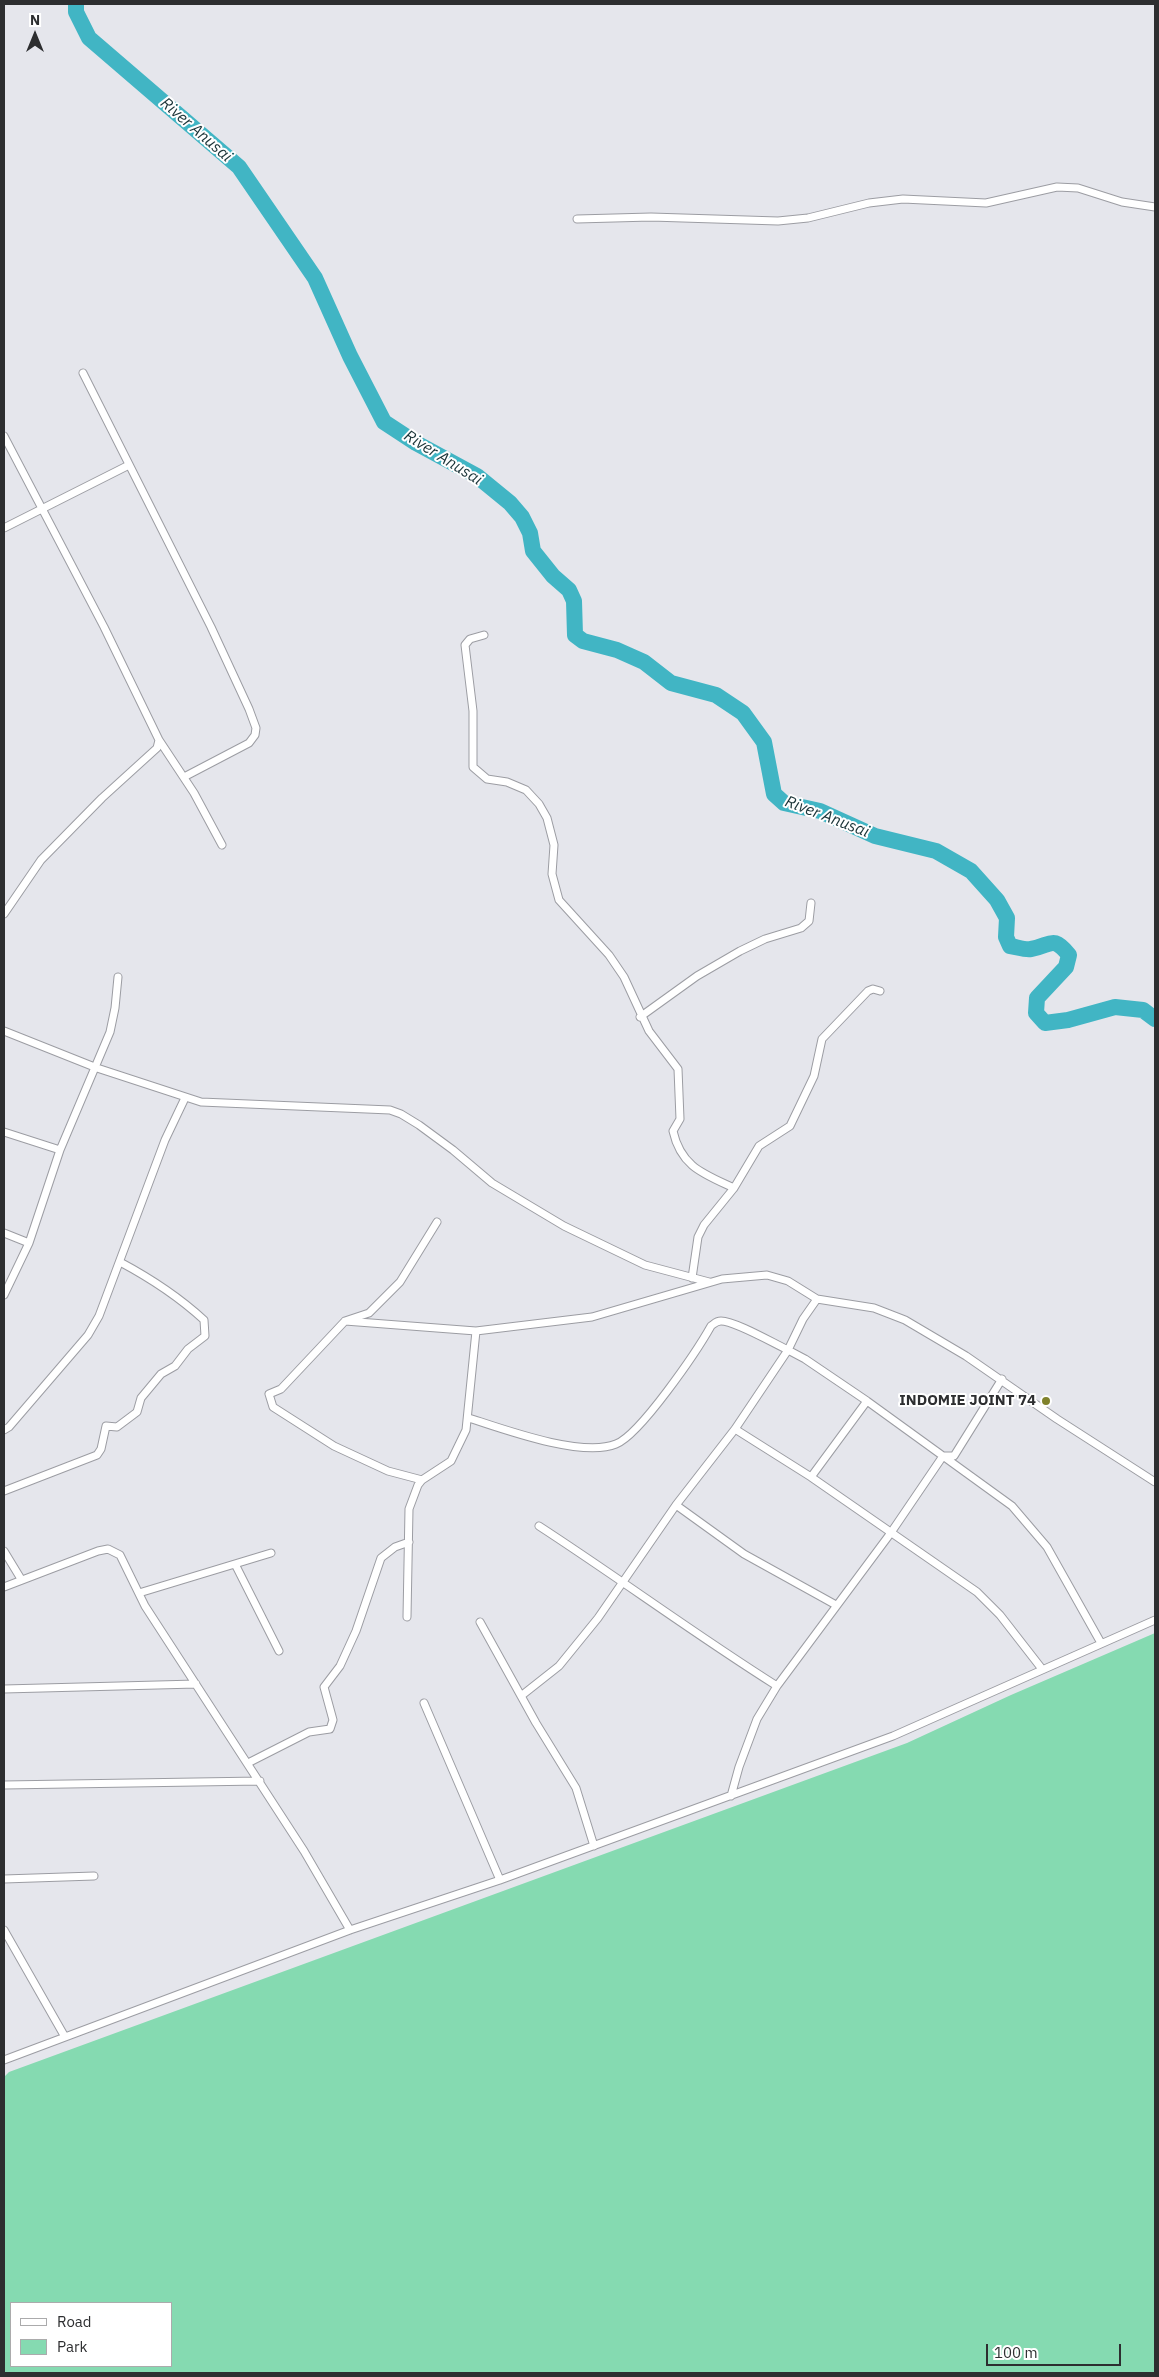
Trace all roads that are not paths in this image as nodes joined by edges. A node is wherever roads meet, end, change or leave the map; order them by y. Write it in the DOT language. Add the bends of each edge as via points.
graph roads {
  1 [pos="1155,208"];
  2 [pos="577,219"];
  3 [pos="83,372"];
  4 [pos="4,436"];
  5 [pos="129,465"];
  6 [pos="43,508"];
  7 [pos="4,528"];
  8 [pos="484,635"];
  9 [pos="160,740"];
  10 [pos="184,777"];
  11 [pos="222,845"];
  12 [pos="812,903"];
  13 [pos="4,914"];
  14 [pos="118,977"];
  15 [pos="880,991"];
  16 [pos="640,1017"];
  17 [pos="4,1031"];
  18 [pos="97,1068"];
  19 [pos="185,1098"];
  20 [pos="4,1132"];
  21 [pos="60,1150"];
  22 [pos="734,1188"];
  23 [pos="437,1222"];
  24 [pos="4,1233"];
  25 [pos="28,1243"];
  26 [pos="120,1262"];
  27 [pos="692,1278"];
  28 [pos="709,1282"];
  29 [pos="4,1295"];
  30 [pos="818,1299"];
  31 [pos="345,1321"];
  32 [pos="476,1331"];
  33 [pos="788,1350"];
  34 [pos="1002,1379"];
  35 [pos="867,1401"];
  36 [pos="469,1418"];
  37 [pos="735,1429"];
  38 [pos="4,1430"];
  39 [pos="943,1456"];
  40 [pos="811,1477"];
  41 [pos="422,1480"];
  42 [pos="1155,1482"];
  43 [pos="4,1491"];
  44 [pos="676,1506"];
  45 [pos="539,1526"];
  46 [pos="890,1534"];
  47 [pos="409,1542"];
  48 [pos="4,1551"];
  49 [pos="271,1553"];
  50 [pos="235,1564"];
  51 [pos="21,1579"];
  52 [pos="624,1582"];
  53 [pos="4,1587"];
  54 [pos="139,1593"];
  55 [pos="836,1605"];
  56 [pos="406,1617"];
  57 [pos="1155,1620"];
  58 [pos="480,1622"];
  59 [pos="1101,1643"];
  60 [pos="280,1651"];
  61 [pos="1042,1669"];
  62 [pos="196,1684"];
  63 [pos="777,1686"];
  64 [pos="4,1688"];
  65 [pos="521,1696"];
  66 [pos="424,1703"];
  67 [pos="248,1762"];
  68 [pos="260,1781"];
  69 [pos="4,1785"];
  70 [pos="731,1796"];
  71 [pos="594,1846"];
  72 [pos="94,1876"];
  73 [pos="4,1879"];
  74 [pos="500,1880"];
  75 [pos="4,1930"];
  76 [pos="350,1930"];
  77 [pos="65,2037"];
  78 [pos="4,2060"];
  1 -- 2 [label="street" via="1078,188 1057,187 986,203 903,199 778,221 651,217"];
  3 -- 5 [label="street"];
  4 -- 6 [label="street"];
  5 -- 6 [label="street"];
  5 -- 10 [label="street" via="211,627 256,728 249,743"];
  6 -- 7 [label="street"];
  6 -- 9 [label="street"];
  8 -- 16 [label="street" via="470,639 465,645 472,703 473,767 487,779 519,786 539,804 552,832 552,874 559,900 609,955 624,977"];
  9 -- 10 [label="street"];
  9 -- 13 [label="street" via="157,748 40,860"];
  10 -- 11 [label="street"];
  12 -- 16 [label="street" via="809,921 801,928 740,950"];
  14 -- 18 [label="street" via="110,1032"];
  15 -- 22 [label="street" via="868,991 822,1039 814,1076 790,1126 759,1146"];
  16 -- 22 [label="street" via="678,1069 680,1119 673,1132 680,1153 701,1173"];
  17 -- 18 [label="street"];
  18 -- 19 [label="street"];
  18 -- 21 [label="street"];
  19 -- 26 [label="street"];
  19 -- 27 [label="street" via="210,1103 390,1110 419,1126 492,1184 527,1206 645,1265"];
  20 -- 21 [label="street"];
  21 -- 25 [label="street"];
  22 -- 27 [label="street" via="700,1232"];
  23 -- 31 [label="street" via="400,1282 369,1312"];
  24 -- 25 [label="street"];
  25 -- 29 [label="street"];
  26 -- 38 [label="street" via="88,1335"];
  26 -- 43 [label="street" via="193,1310 204,1320 205,1336 188,1349 175,1366 160,1374 136,1412 116,1428 106,1426 97,1455"];
  27 -- 28 [label="street"];
  28 -- 30 [label="street" via="767,1275 788,1281"];
  28 -- 32 [label="street" via="592,1317"];
  30 -- 33 [label="street" via="803,1319"];
  30 -- 34 [label="street" via="874,1308 905,1320"];
  31 -- 32 [label="street"];
  31 -- 41 [label="street" via="280,1389 269,1394 270,1401 273,1407 334,1446 388,1471"];
  32 -- 36 [label="street"];
  33 -- 35 [label="street"];
  33 -- 36 [label="street" via="748,1330 717,1322 710,1326 645,1419 616,1445 563,1445"];
  33 -- 37 [label="street"];
  34 -- 39 [label="street" via="954,1456"];
  34 -- 42 [label="street"];
  35 -- 39 [label="street"];
  35 -- 40 [label="street"];
  36 -- 41 [label="street" via="451,1461"];
  37 -- 40 [label="street"];
  37 -- 44 [label="street"];
  39 -- 46 [label="street"];
  39 -- 59 [label="street" via="1012,1506 1028,1524 1047,1547"];
  40 -- 46 [label="street"];
  41 -- 47 [label="street" via="409,1509"];
  44 -- 52 [label="street"];
  44 -- 55 [label="street" via="750,1557"];
  45 -- 52 [label="street"];
  46 -- 55 [label="street"];
  46 -- 61 [label="street" via="977,1592 1000,1615"];
  47 -- 56 [label="street"];
  47 -- 67 [label="street" via="395,1547 381,1558 356,1631 340,1666 324,1686 333,1720 330,1729 309,1732"];
  48 -- 51 [label="street"];
  49 -- 50 [label="street"];
  50 -- 54 [label="street"];
  50 -- 60 [label="street"];
  51 -- 53 [label="street"];
  51 -- 54 [label="street" via="108,1549 120,1555"];
  52 -- 63 [label="street" via="700,1637"];
  52 -- 65 [label="street" via="559,1666"];
  54 -- 62 [label="street"];
  55 -- 63 [label="street"];
  57 -- 59 [label="street"];
  58 -- 65 [label="street"];
  59 -- 61 [label="street"];
  61 -- 70 [label="street" via="893,1736"];
  62 -- 64 [label="street"];
  62 -- 67 [label="street"];
  63 -- 70 [label="street" via="757,1719"];
  65 -- 71 [label="street" via="576,1788"];
  66 -- 74 [label="street"];
  67 -- 68 [label="street"];
  68 -- 69 [label="street"];
  68 -- 76 [label="street"];
  70 -- 71 [label="street"];
  71 -- 74 [label="street"];
  72 -- 73 [label="street"];
  74 -- 76 [label="street"];
  75 -- 77 [label="street"];
  76 -- 77 [label="street"];
  77 -- 78 [label="street"];
}
